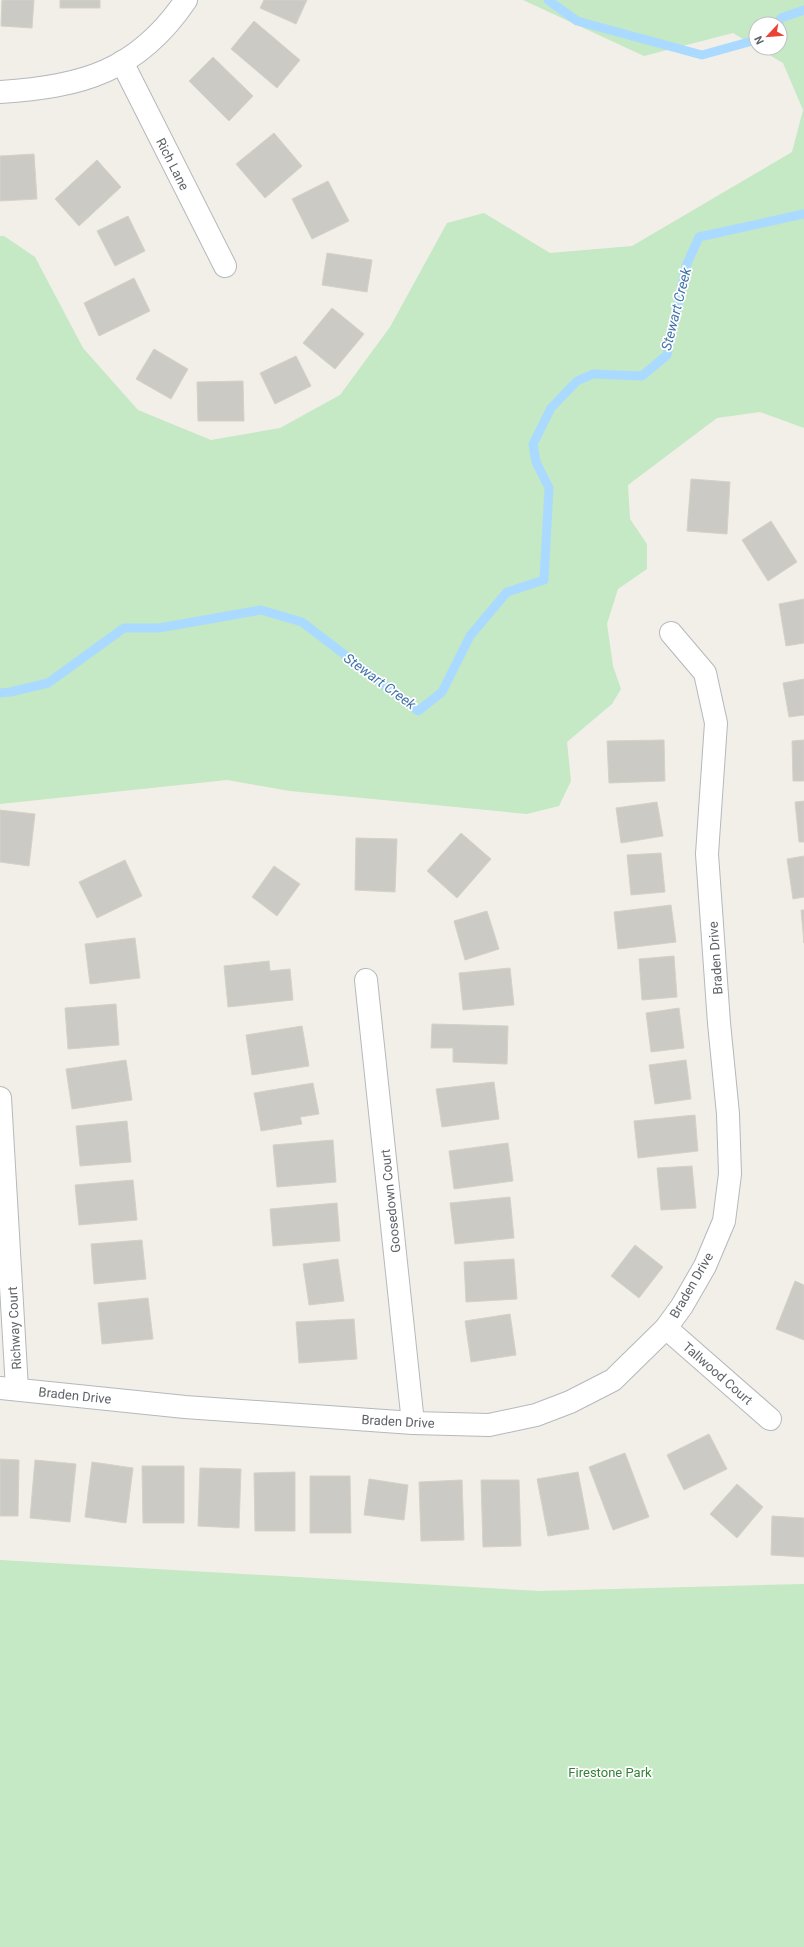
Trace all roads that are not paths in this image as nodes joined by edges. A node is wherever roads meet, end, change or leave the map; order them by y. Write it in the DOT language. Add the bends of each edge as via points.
graph roads {
  1 [pos="186,0"];
  2 [pos="122,62"];
  3 [pos="0,92"];
  4 [pos="225,266"];
  5 [pos="671,634"];
  6 [pos="366,980"];
  7 [pos="0,1098"];
  8 [pos="666,1328"];
  9 [pos="9,1389"];
  10 [pos="770,1419"];
  11 [pos="413,1423"];
  1 -- 2 [label="street" via="158,34"];
  2 -- 3 [label="street" via="101,74 65,85"];
  2 -- 4 [label="street, Rich Lane"];
  5 -- 8 [label="street, Braden Drive" via="705,673 716,723 707,854 728,1114 730,1174 724,1220 716,1240 705,1266"];
  6 -- 11 [label="street, Goosedown Court"];
  7 -- 9 [label="street, Richway Court"];
  8 -- 10 [label="street, Tallwood Court"];
  8 -- 11 [label="street, Braden Drive" via="613,1380 570,1402 536,1415 489,1425"];
  9 -- 11 [label="street, Braden Drive" via="185,1407"];
}
